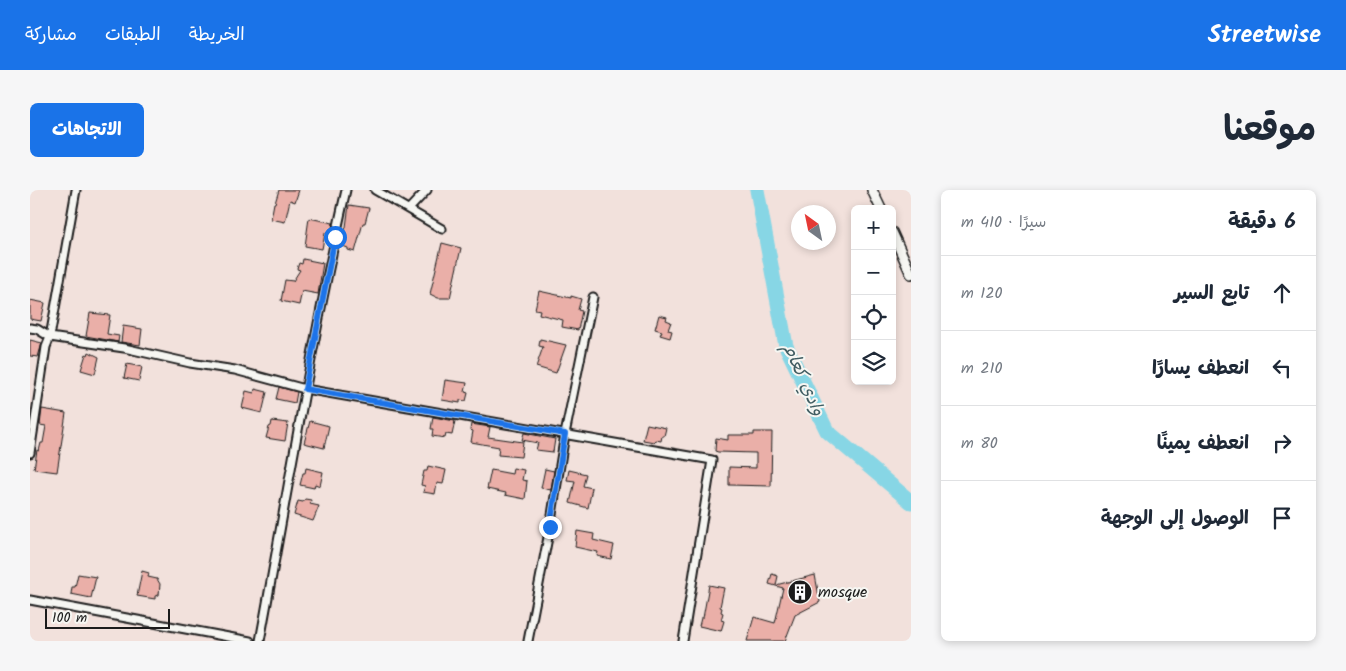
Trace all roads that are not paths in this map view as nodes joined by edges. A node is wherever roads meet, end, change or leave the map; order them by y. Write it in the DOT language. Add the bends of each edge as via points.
graph roads {
  1 [pos="76,190"];
  2 [pos="346,190"];
  3 [pos="375,190"];
  4 [pos="428,190"];
  5 [pos="872,190"];
  6 [pos="879,205"];
  7 [pos="409,209"];
  8 [pos="442,229"];
  9 [pos="896,241"];
  10 [pos="911,274"];
  11 [pos="593,297"];
  12 [pos="30,328"];
  13 [pos="50,337"];
  14 [pos="305,389"];
  15 [pos="565,434"];
  16 [pos="30,452"];
  17 [pos="30,600"];
  18 [pos="250,641"];
  19 [pos="260,641"];
  20 [pos="528,641"];
  21 [pos="683,641"];
  1 -- 13 [label="street"];
  2 -- 14 [label="street"];
  3 -- 7 [label="street"];
  4 -- 7 [label="street"];
  5 -- 6 [label="street"];
  7 -- 8 [label="street"];
  9 -- 10 [label="street"];
  11 -- 15 [label="street"];
  12 -- 13 [label="street"];
  13 -- 14 [label="street" via="235,370"];
  13 -- 16 [label="street"];
  14 -- 15 [label="street"];
  14 -- 19 [label="street"];
  15 -- 20 [label="street"];
  15 -- 21 [label="street" via="712,460"];
  17 -- 18 [label="street"];
}
